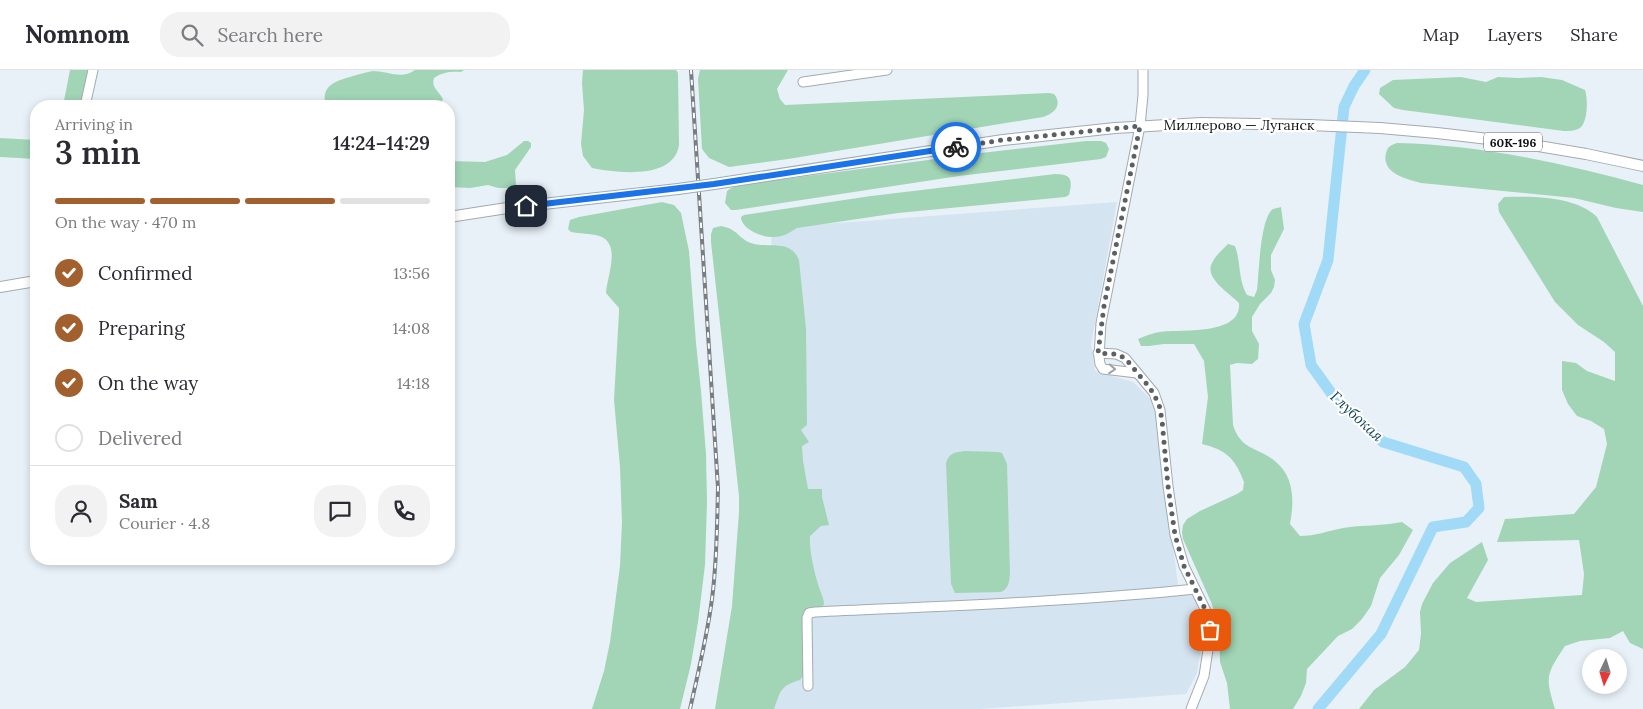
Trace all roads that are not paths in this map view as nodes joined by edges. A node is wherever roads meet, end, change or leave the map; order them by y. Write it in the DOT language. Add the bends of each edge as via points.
graph roads {
  1 [pos="93,70"];
  2 [pos="887,70"];
  3 [pos="1143,70"];
  4 [pos="803,82"];
  5 [pos="86,100"];
  6 [pos="1140,126"];
  7 [pos="1643,166"];
  8 [pos="455,217"];
  9 [pos="30,282"];
  10 [pos="0,287"];
  11 [pos="1098,353"];
  12 [pos="1136,373"];
  13 [pos="1195,589"];
  14 [pos="808,686"];
  15 [pos="1191,709"];
  1 -- 5 [label="street"];
  2 -- 4 [label="street"];
  3 -- 6 [label="street"];
  6 -- 7 [label="main road, Миллерово — Луганск / 60К-196" via="1309,124 1437,132 1514,142"];
  6 -- 8 [label="main road, Миллерово — Луганск / 60К-196, bridge" via="1003,140 714,184"];
  6 -- 11 [label="street" via="1104,306"];
  9 -- 10 [label="main road"];
  11 -- 12 [label="street" via="1121,356"];
  11 -- 12 [label="street, one-way" via="1103,369"];
  12 -- 13 [label="street" via="1154,393 1160,410 1175,535"];
  13 -- 14 [label="street" via="1141,595 809,613"];
  13 -- 15 [label="street" via="1206,611 1210,636 1204,676"];
}
